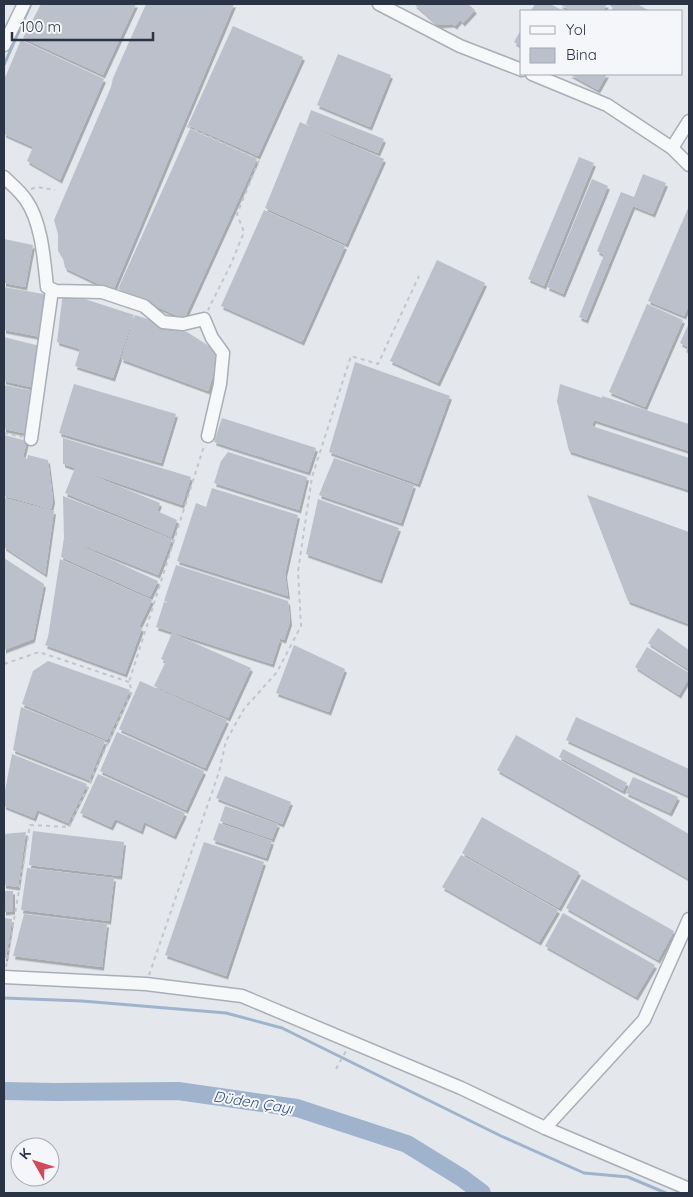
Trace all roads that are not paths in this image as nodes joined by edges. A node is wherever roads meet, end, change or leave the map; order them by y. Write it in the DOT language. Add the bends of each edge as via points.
graph roads {
  1 [pos="24,4"];
  2 [pos="380,4"];
  3 [pos="4,45"];
  4 [pos="520,69"];
  5 [pos="534,75"];
  6 [pos="689,121"];
  7 [pos="672,148"];
  8 [pos="689,165"];
  9 [pos="4,177"];
  10 [pos="52,290"];
  11 [pos="208,436"];
  12 [pos="31,439"];
  13 [pos="689,919"];
  14 [pos="4,977"];
  15 [pos="545,1128"];
  16 [pos="689,1189"];
  1 -- 3 [label="street"];
  2 -- 4 [label="street" via="460,46"];
  5 -- 7 [label="street" via="607,105"];
  6 -- 7 [label="street"];
  7 -- 8 [label="street"];
  9 -- 10 [label="street" via="30,207 43,246 46,287"];
  10 -- 11 [label="street" via="102,292 144,306 164,322 183,324 204,319 223,353 220,384"];
  10 -- 12 [label="street"];
  13 -- 15 [label="street" via="644,1020"];
  14 -- 15 [label="street" via="146,984 242,996 461,1088"];
  15 -- 16 [label="street"];
}
